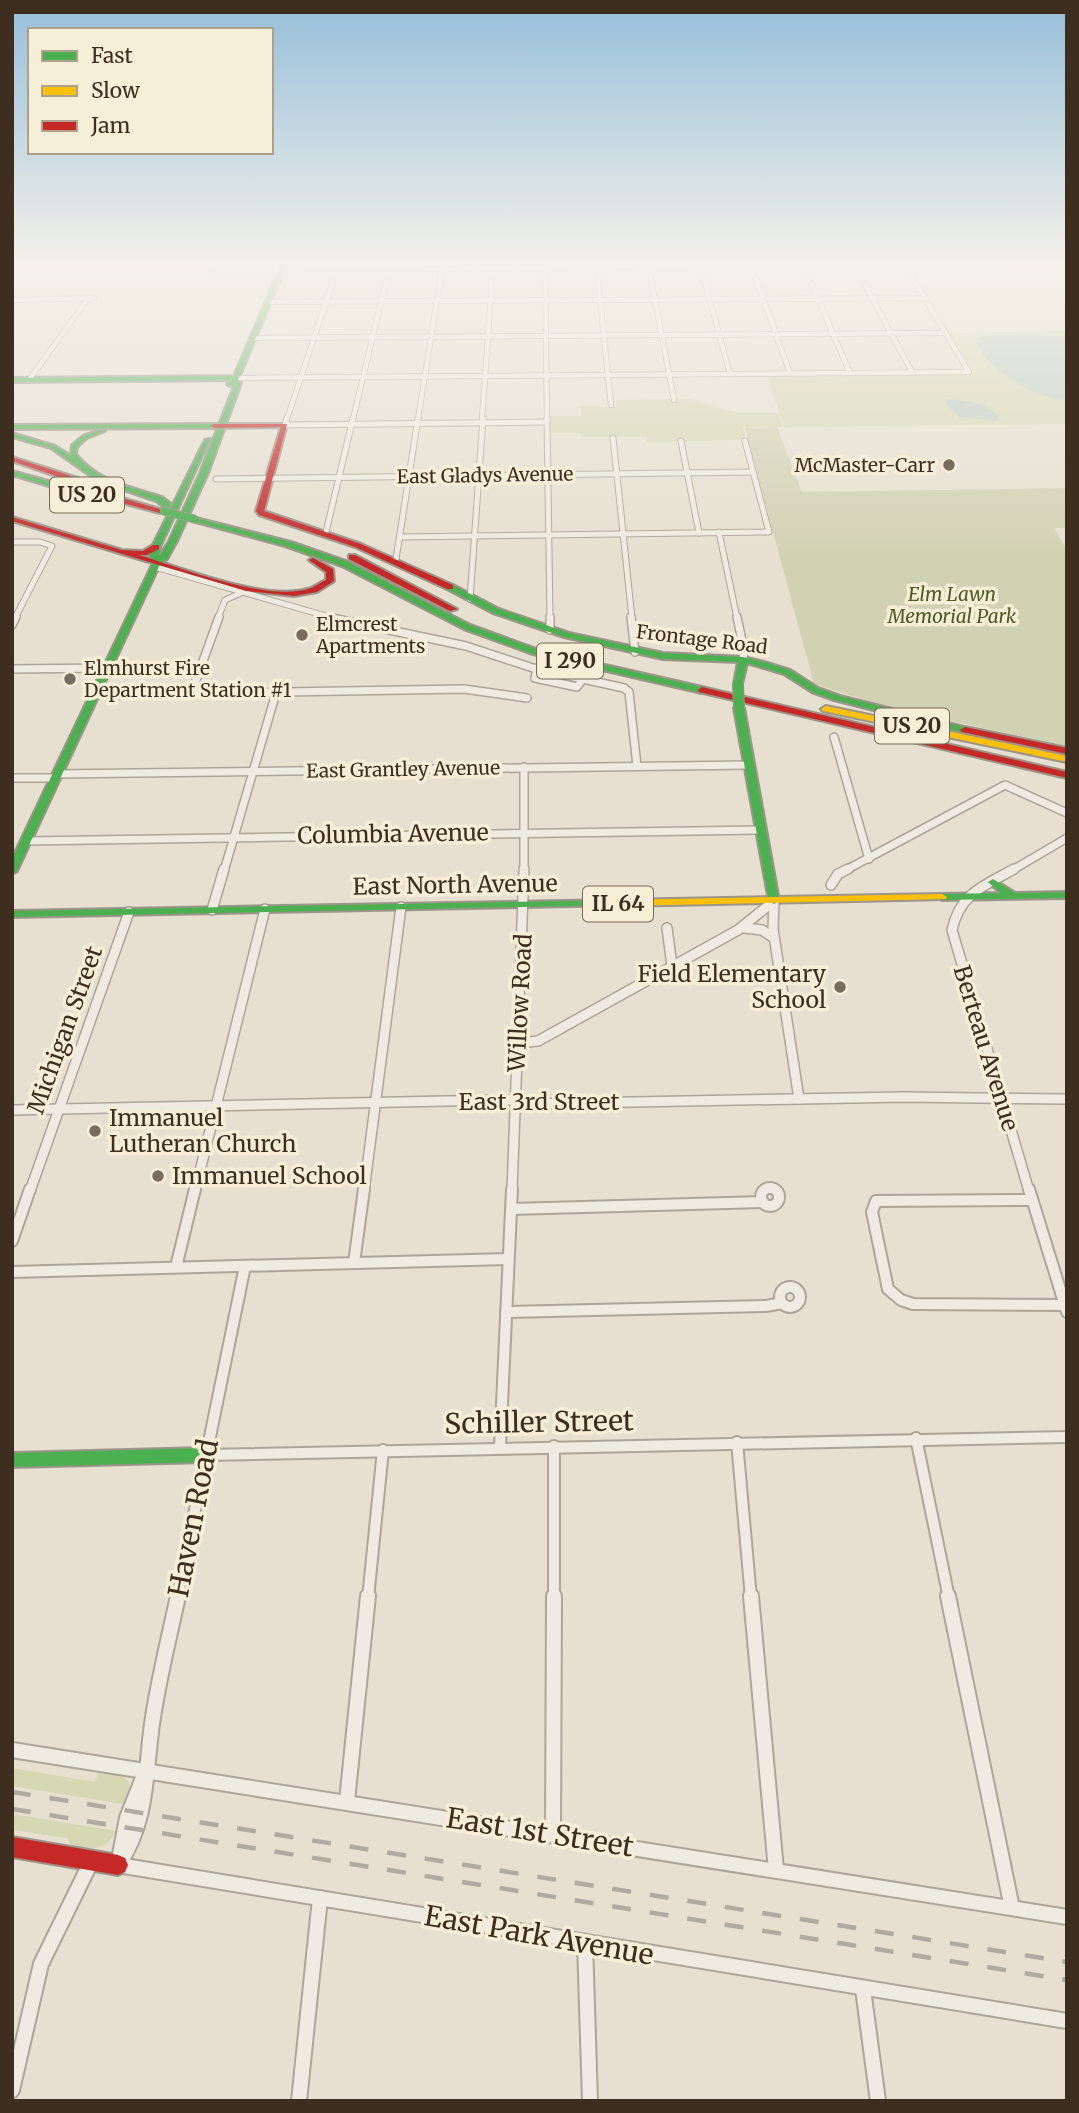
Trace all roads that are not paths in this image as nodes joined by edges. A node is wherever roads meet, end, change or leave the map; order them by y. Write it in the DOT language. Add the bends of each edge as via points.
graph roads {
  1 [pos="43,361"];
  2 [pos="244,361"];
  3 [pos="305,361"];
  4 [pos="365,361"];
  5 [pos="426,361"];
  6 [pos="485,361"];
  7 [pos="546,361"];
  8 [pos="606,361"];
  9 [pos="666,361"];
  10 [pos="726,361"];
  11 [pos="786,361"];
  12 [pos="845,361"];
  13 [pos="906,361"];
  14 [pos="963,361"];
  15 [pos="912,372"];
  16 [pos="790,373"];
  17 [pos="850,373"];
  18 [pos="730,374"];
  19 [pos="669,375"];
  20 [pos="546,376"];
  21 [pos="608,376"];
  22 [pos="424,377"];
  23 [pos="484,377"];
  24 [pos="300,378"];
  25 [pos="361,378"];
  26 [pos="236,379"];
  27 [pos="12,380"];
  28 [pos="29,380"];
  29 [pos="674,400"];
  30 [pos="611,405"];
  31 [pos="547,422"];
  32 [pos="481,423"];
  33 [pos="351,424"];
  34 [pos="417,424"];
  35 [pos="210,425"];
  36 [pos="285,425"];
  37 [pos="12,427"];
  38 [pos="12,435"];
  39 [pos="613,438"];
  40 [pos="681,441"];
  41 [pos="745,441"];
  42 [pos="12,459"];
  43 [pos="12,466"];
  44 [pos="84,469"];
  45 [pos="753,472"];
  46 [pos="12,473"];
  47 [pos="687,473"];
  48 [pos="618,474"];
  49 [pos="479,475"];
  50 [pos="548,475"];
  51 [pos="410,476"];
  52 [pos="339,477"];
  53 [pos="269,478"];
  54 [pos="216,479"];
  55 [pos="165,508"];
  56 [pos="197,516"];
  57 [pos="12,519"];
  58 [pos="12,525"];
  59 [pos="326,532"];
  60 [pos="719,532"];
  61 [pos="699,533"];
  62 [pos="625,534"];
  63 [pos="257,535"];
  64 [pos="550,535"];
  65 [pos="476,536"];
  66 [pos="401,537"];
  67 [pos="47,540"];
  68 [pos="12,542"];
  69 [pos="396,559"];
  70 [pos="161,560"];
  71 [pos="241,593"];
  72 [pos="470,599"];
  73 [pos="12,625"];
  74 [pos="550,630"];
  75 [pos="635,652"];
  76 [pos="743,660"];
  77 [pos="107,668"];
  78 [pos="12,669"];
  79 [pos="276,692"];
  80 [pos="191,694"];
  81 [pos="94,695"];
  82 [pos="757,696"];
  83 [pos="527,698"];
  84 [pos="868,729"];
  85 [pos="834,737"];
  86 [pos="1067,751"];
  87 [pos="1067,758"];
  88 [pos="748,765"];
  89 [pos="1067,765"];
  90 [pos="637,766"];
  91 [pos="524,768"];
  92 [pos="253,772"];
  93 [pos="1067,775"];
  94 [pos="57,776"];
  95 [pos="12,778"];
  96 [pos="1067,786"];
  97 [pos="1067,813"];
  98 [pos="760,830"];
  99 [pos="523,832"];
  100 [pos="233,837"];
  101 [pos="1067,838"];
  102 [pos="26,841"];
  103 [pos="869,859"];
  104 [pos="12,871"];
  105 [pos="993,882"];
  106 [pos="831,885"];
  107 [pos="1011,895"];
  108 [pos="1067,895"];
  109 [pos="967,896"];
  110 [pos="774,901"];
  111 [pos="523,905"];
  112 [pos="401,907"];
  113 [pos="265,909"];
  114 [pos="212,910"];
  115 [pos="129,912"];
  116 [pos="12,914"];
  117 [pos="667,928"];
  118 [pos="738,929"];
  119 [pos="774,938"];
  120 [pos="672,966"];
  121 [pos="518,1043"];
  122 [pos="1000,1098"];
  123 [pos="799,1099"];
  124 [pos="1067,1099"];
  125 [pos="515,1100"];
  126 [pos="375,1103"];
  127 [pos="216,1106"];
  128 [pos="12,1110"];
  129 [pos="58,1110"];
  130 [pos="1032,1200"];
  131 [pos="763,1202"];
  132 [pos="511,1209"];
  133 [pos="12,1241"];
  134 [pos="508,1259"];
  135 [pos="354,1263"];
  136 [pos="245,1266"];
  137 [pos="176,1267"];
  138 [pos="12,1272"];
  139 [pos="782,1303"];
  140 [pos="1066,1309"];
  141 [pos="506,1312"];
  142 [pos="1067,1437"];
  143 [pos="916,1438"];
  144 [pos="737,1442"];
  145 [pos="554,1446"];
  146 [pos="500,1447"];
  147 [pos="383,1450"];
  148 [pos="206,1455"];
  149 [pos="12,1460"];
  150 [pos="12,1751"];
  151 [pos="146,1772"];
  152 [pos="347,1801"];
  153 [pos="553,1834"];
  154 [pos="12,1847"];
  155 [pos="92,1860"];
  156 [pos="118,1865"];
  157 [pos="776,1870"];
  158 [pos="320,1898"];
  159 [pos="1012,1908"];
  160 [pos="1067,1917"];
  161 [pos="585,1943"];
  162 [pos="863,1989"];
  163 [pos="1067,2021"];
  164 [pos="12,2090"];
  165 [pos="299,2101"];
  166 [pos="590,2101"];
  167 [pos="878,2101"];
  1 -- 28 [label="street"];
  2 -- 26 [label="main road"];
  3 -- 24 [label="street"];
  4 -- 25 [label="street"];
  5 -- 22 [label="street"];
  6 -- 23 [label="street"];
  7 -- 20 [label="street"];
  8 -- 21 [label="street"];
  9 -- 19 [label="street"];
  10 -- 18 [label="street"];
  11 -- 16 [label="street"];
  12 -- 17 [label="street"];
  13 -- 15 [label="street"];
  14 -- 15 [label="street" via="970,372"];
  15 -- 17 [label="street"];
  16 -- 17 [label="street"];
  16 -- 18 [label="street"];
  18 -- 19 [label="street"];
  19 -- 21 [label="street"];
  19 -- 29 [label="street"];
  20 -- 21 [label="street"];
  20 -- 23 [label="street"];
  20 -- 31 [label="street"];
  21 -- 30 [label="street"];
  22 -- 23 [label="street"];
  22 -- 25 [label="street"];
  22 -- 34 [label="street"];
  23 -- 32 [label="street"];
  24 -- 25 [label="street"];
  24 -- 26 [label="street"];
  24 -- 36 [label="street"];
  25 -- 33 [label="street"];
  26 -- 28 [label="main road"];
  26 -- 35 [label="main road"];
  27 -- 28 [label="main road"];
  31 -- 32 [label="street"];
  31 -- 50 [label="street"];
  32 -- 34 [label="street"];
  32 -- 49 [label="street"];
  33 -- 34 [label="street"];
  33 -- 36 [label="street"];
  33 -- 52 [label="street"];
  34 -- 51 [label="street"];
  35 -- 36 [label="main road"];
  35 -- 37 [label="main road"];
  35 -- 44 [label="main road" via="96,433 78,441 72,450"];
  35 -- 70 [label="main road"];
  36 -- 53 [label="main road"];
  38 -- 44 [label="main road, US 20" via="53,447"];
  39 -- 48 [label="street"];
  40 -- 47 [label="street"];
  41 -- 45 [label="street"];
  42 -- 55 [label="main road, I 290"];
  43 -- 55 [label="main road, I 290" via="56,482"];
  44 -- 55 [label="main road, US 20" via="113,485 159,499"];
  45 -- 47 [label="street, East Gladys Avenue"];
  45 -- 60 [label="street" via="769,530"];
  46 -- 55 [label="main road, US 20" via="87,495"];
  47 -- 48 [label="street, East Gladys Avenue"];
  47 -- 61 [label="street"];
  48 -- 50 [label="street, East Gladys Avenue"];
  48 -- 62 [label="street"];
  49 -- 50 [label="street, East Gladys Avenue"];
  49 -- 51 [label="street, East Gladys Avenue"];
  49 -- 65 [label="street"];
  50 -- 64 [label="street"];
  51 -- 52 [label="street, East Gladys Avenue"];
  51 -- 66 [label="street"];
  52 -- 53 [label="street, East Gladys Avenue"];
  52 -- 59 [label="street"];
  53 -- 54 [label="street, East Gladys Avenue"];
  53 -- 59 [label="main road, Frontage Road" via="262,513"];
  55 -- 56 [label="main road, I 290, bridge"];
  56 -- 63 [label="main road, I 290"];
  56 -- 82 [label="main road, I 290" via="275,531 336,551 480,622 532,642"];
  57 -- 70 [label="main road" via="116,552"];
  58 -- 67 [label="main road"];
  59 -- 69 [label="main road, Frontage Road"];
  60 -- 61 [label="street"];
  60 -- 76 [label="street"];
  61 -- 62 [label="street"];
  62 -- 64 [label="street"];
  62 -- 75 [label="street"];
  63 -- 70 [label="main road" via="322,564 330,581 307,594 281,595"];
  63 -- 84 [label="main road, I 290" via="345,564 467,627 536,652"];
  64 -- 65 [label="street"];
  64 -- 74 [label="street"];
  65 -- 66 [label="street"];
  65 -- 72 [label="street"];
  66 -- 69 [label="street"];
  67 -- 68 [label="street"];
  67 -- 70 [label="main road"];
  67 -- 73 [label="street" via="52,547"];
  69 -- 72 [label="main road, Frontage Road"];
  70 -- 71 [label="street"];
  70 -- 77 [label="main road"];
  71 -- 80 [label="street" via="225,600"];
  71 -- 90 [label="street" via="466,646 537,669 535,678 577,687 583,679 624,688 629,692"];
  72 -- 74 [label="main road, Frontage Road"];
  74 -- 75 [label="main road, Frontage Road"];
  75 -- 76 [label="main road, Frontage Road" via="678,659"];
  76 -- 86 [label="main road, Frontage Road" via="787,672 837,698"];
  76 -- 88 [label="main road, bridge" via="739,708"];
  77 -- 78 [label="street"];
  77 -- 81 [label="main road"];
  79 -- 80 [label="street"];
  79 -- 83 [label="street" via="464,690"];
  79 -- 92 [label="street"];
  80 -- 81 [label="street"];
  81 -- 94 [label="main road"];
  82 -- 87 [label="main road, US 20"];
  82 -- 89 [label="main road, I 290"];
  84 -- 93 [label="main road, I 290"];
  84 -- 96 [label="main road, US 20"];
  85 -- 103 [label="street"];
  88 -- 90 [label="street, East Grantley Avenue"];
  88 -- 98 [label="main road"];
  90 -- 91 [label="street, East Grantley Avenue"];
  91 -- 92 [label="street, East Grantley Avenue"];
  91 -- 99 [label="street, Willow Road"];
  92 -- 94 [label="street, East Grantley Avenue"];
  92 -- 100 [label="street"];
  94 -- 95 [label="street, East Grantley Avenue"];
  94 -- 102 [label="main road"];
  97 -- 103 [label="street" via="1006,785"];
  98 -- 99 [label="street, Columbia Avenue"];
  98 -- 110 [label="main road"];
  99 -- 100 [label="street, Columbia Avenue"];
  99 -- 111 [label="street, Willow Road"];
  100 -- 102 [label="street, Columbia Avenue"];
  100 -- 114 [label="street"];
  101 -- 105 [label="street"];
  102 -- 104 [label="main road"];
  103 -- 106 [label="street" via="838,874"];
  105 -- 107 [label="main road"];
  105 -- 109 [label="street"];
  107 -- 108 [label="main road, East North Avenue / IL 64"];
  107 -- 109 [label="main road, East North Avenue / IL 64"];
  109 -- 110 [label="main road, East North Avenue / IL 64"];
  109 -- 122 [label="street, Berteau Avenue" via="955,916 952,936"];
  110 -- 111 [label="main road, East North Avenue / IL 64"];
  110 -- 118 [label="street"];
  110 -- 119 [label="street"];
  111 -- 112 [label="main road, East North Avenue / IL 64"];
  111 -- 121 [label="street, Willow Road"];
  112 -- 113 [label="main road, East North Avenue / IL 64"];
  112 -- 126 [label="street"];
  113 -- 114 [label="main road, East North Avenue / IL 64"];
  113 -- 127 [label="street"];
  114 -- 115 [label="main road, East North Avenue / IL 64"];
  115 -- 116 [label="main road, East North Avenue / IL 64"];
  115 -- 129 [label="street, Michigan Street"];
  117 -- 120 [label="street"];
  118 -- 119 [label="street" via="753,928"];
  118 -- 120 [label="street"];
  119 -- 123 [label="street"];
  120 -- 121 [label="street" via="538,1041"];
  121 -- 125 [label="street, Willow Road"];
  122 -- 123 [label="street, East 3rd Street"];
  122 -- 124 [label="street, East 3rd Street"];
  122 -- 130 [label="street, Berteau Avenue"];
  123 -- 125 [label="street, East 3rd Street" via="527,1104"];
  125 -- 126 [label="street, East 3rd Street"];
  125 -- 132 [label="street, Willow Road"];
  126 -- 127 [label="street, East 3rd Street"];
  126 -- 135 [label="street"];
  127 -- 129 [label="street, East 3rd Street"];
  127 -- 137 [label="street"];
  128 -- 129 [label="street, East 3rd Street"];
  129 -- 133 [label="street, Michigan Street"];
  130 -- 140 [label="street, Berteau Avenue"];
  130 -- 140 [label="street" via="876,1201 872,1212 888,1289 913,1304"];
  131 -- 132 [label="street"];
  132 -- 134 [label="street, Willow Road"];
  134 -- 135 [label="street"];
  134 -- 141 [label="street, Willow Road"];
  135 -- 136 [label="street"];
  136 -- 137 [label="street"];
  136 -- 148 [label="street, Haven Road"];
  137 -- 138 [label="street"];
  139 -- 141 [label="street"];
  141 -- 146 [label="street, Willow Road"];
  142 -- 143 [label="street, Schiller Street"];
  143 -- 144 [label="street, Schiller Street"];
  143 -- 159 [label="street"];
  144 -- 145 [label="street, Schiller Street"];
  144 -- 157 [label="street"];
  145 -- 146 [label="street, Schiller Street"];
  145 -- 153 [label="street"];
  146 -- 147 [label="street, Schiller Street"];
  147 -- 148 [label="street, Schiller Street"];
  147 -- 152 [label="street"];
  148 -- 149 [label="main road, Schiller Street"];
  148 -- 151 [label="street, Haven Road"];
  150 -- 151 [label="street, East 1st Street"];
  151 -- 152 [label="street, East 1st Street"];
  151 -- 156 [label="street, Haven Road" via="147,1788 130,1850"];
  152 -- 153 [label="street, East 1st Street"];
  153 -- 157 [label="street, East 1st Street"];
  154 -- 155 [label="main road, East Park Avenue"];
  155 -- 156 [label="main road, East Park Avenue"];
  155 -- 164 [label="street" via="41,1964"];
  156 -- 158 [label="street, East Park Avenue"];
  157 -- 159 [label="street, East 1st Street"];
  158 -- 161 [label="street, East Park Avenue"];
  158 -- 165 [label="street"];
  159 -- 160 [label="street, East 1st Street"];
  161 -- 162 [label="street, East Park Avenue"];
  161 -- 166 [label="street"];
  162 -- 163 [label="street, East Park Avenue"];
  162 -- 167 [label="street"];
}
